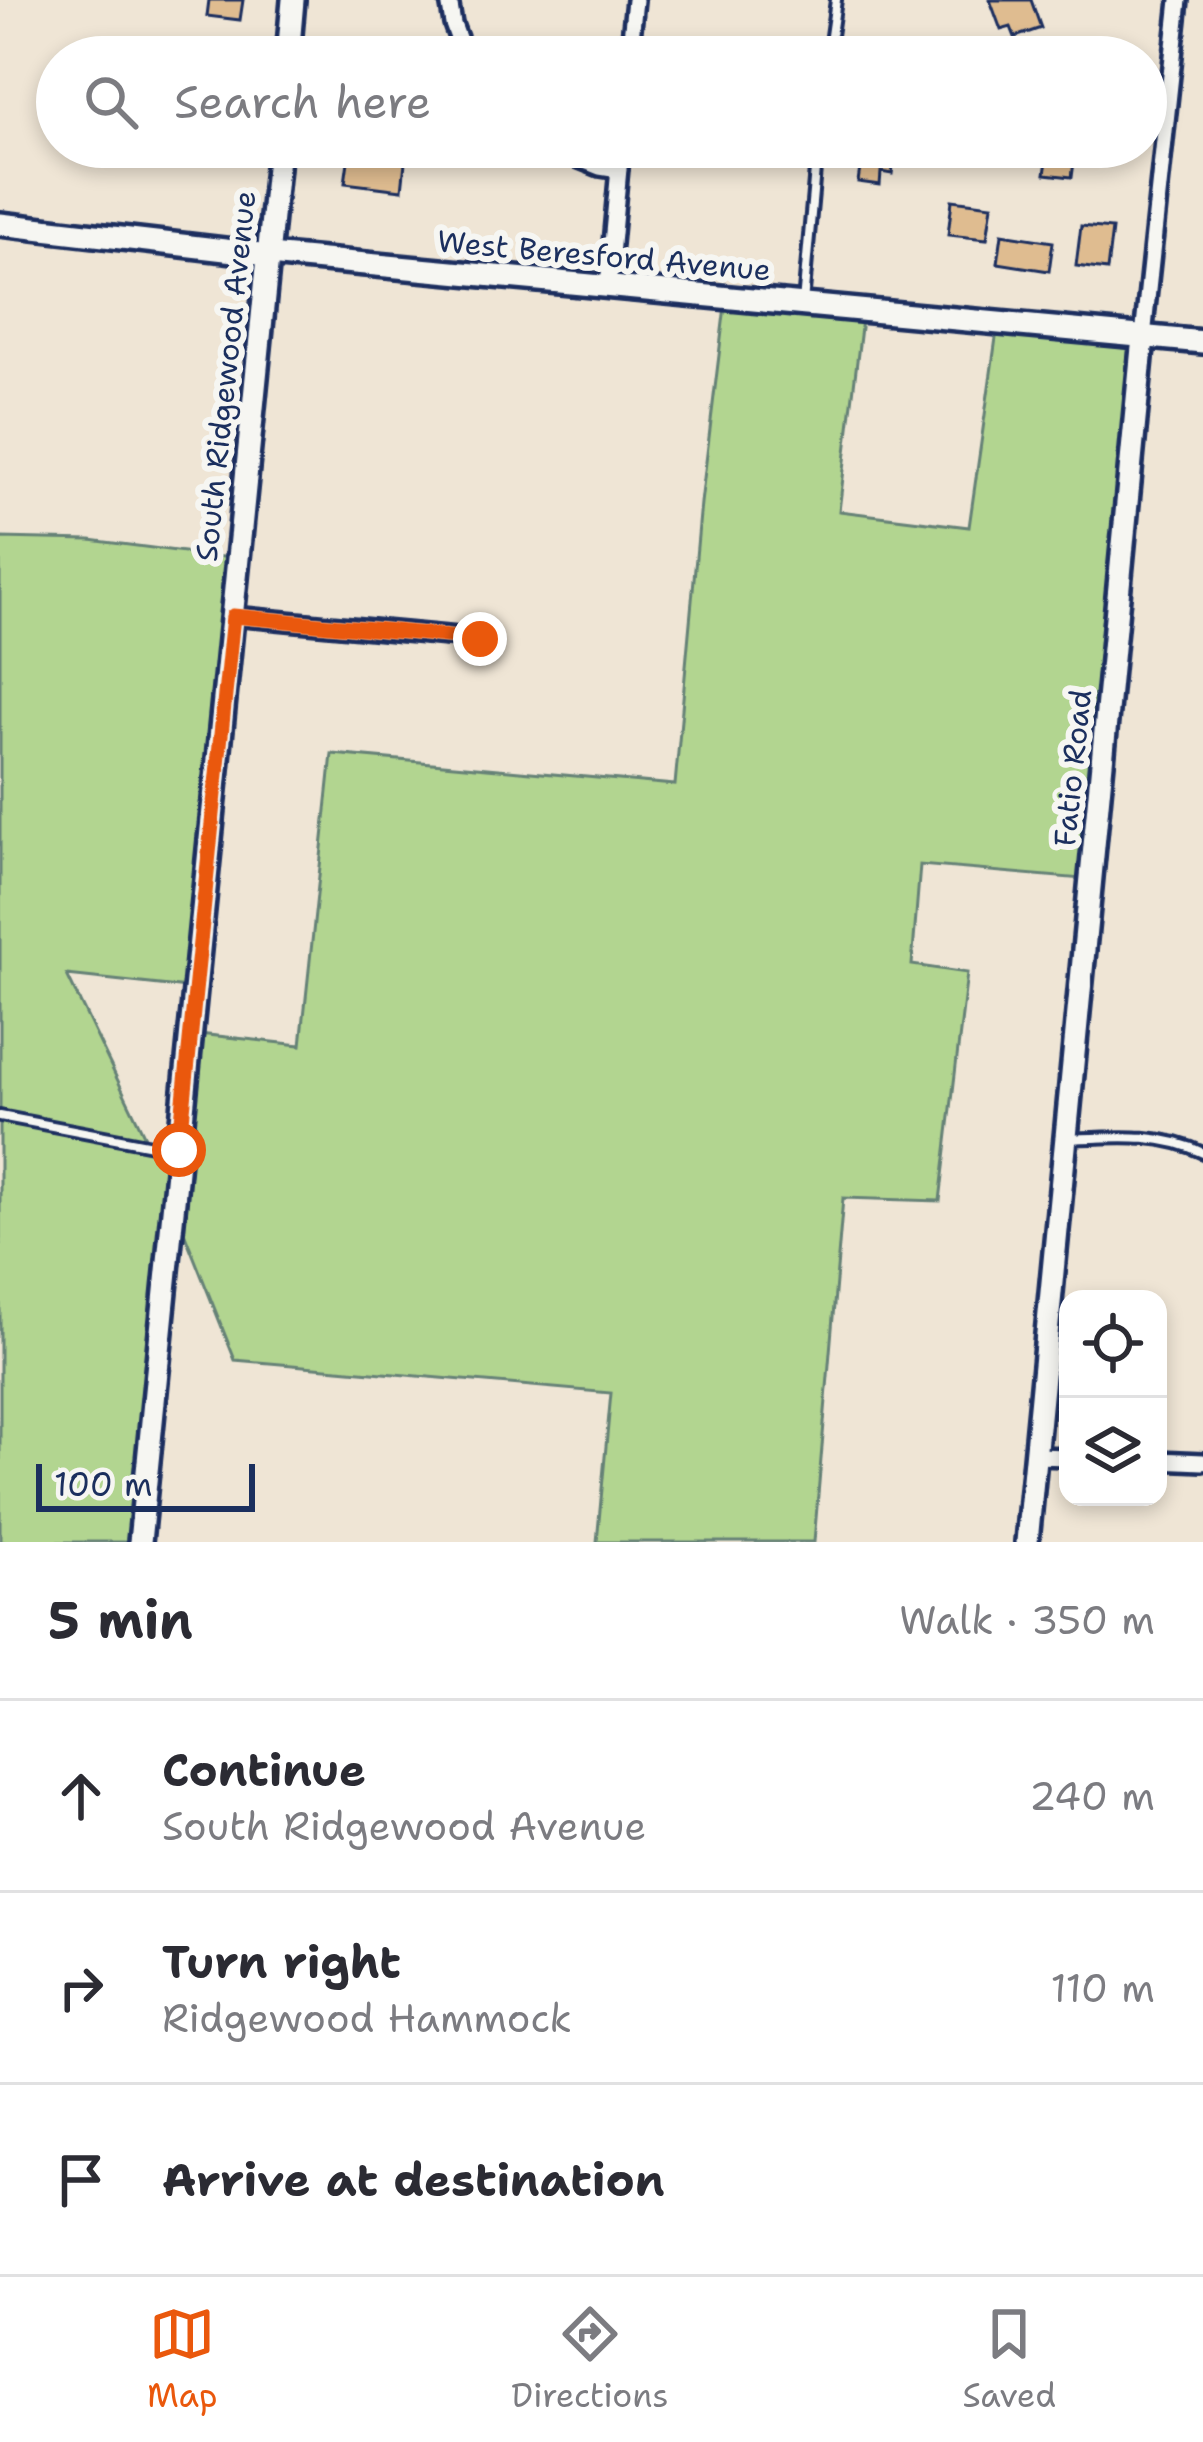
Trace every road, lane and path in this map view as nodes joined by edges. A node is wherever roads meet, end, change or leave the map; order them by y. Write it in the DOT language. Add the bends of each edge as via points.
graph roads {
  1 [pos="293,0"];
  2 [pos="449,0"];
  3 [pos="635,0"];
  4 [pos="836,0"];
  5 [pos="1179,0"];
  6 [pos="290,36"];
  7 [pos="457,36"];
  8 [pos="631,36"];
  9 [pos="831,36"];
  10 [pos="1167,109"];
  11 [pos="277,168"];
  12 [pos="610,168"];
  13 [pos="815,168"];
  14 [pos="1161,168"];
  15 [pos="619,170"];
  16 [pos="0,224"];
  17 [pos="269,255"];
  18 [pos="608,286"];
  19 [pos="802,305"];
  20 [pos="1142,337"];
  21 [pos="1203,342"];
  22 [pos="233,616"];
  23 [pos="480,639"];
  24 [pos="0,1115"];
  25 [pos="1066,1139"];
  26 [pos="179,1150"];
  27 [pos="1203,1153"];
  28 [pos="1036,1456"];
  29 [pos="1059,1457"];
  30 [pos="1167,1460"];
  31 [pos="1203,1462"];
  32 [pos="140,1542"];
  33 [pos="1027,1542"];
  1 -- 6 [label="street"];
  2 -- 7 [label="street"];
  3 -- 8 [label="street"];
  4 -- 9 [label="lane"];
  5 -- 10 [label="street, Fatio Road"];
  11 -- 17 [label="street, South Ridgewood Avenue"];
  12 -- 15 [label="street"];
  13 -- 19 [label="lane"];
  14 -- 20 [label="street, Fatio Road"];
  15 -- 18 [label="street"];
  16 -- 17 [label="street, West Beresford Avenue"];
  17 -- 18 [label="street, West Beresford Avenue"];
  17 -- 22 [label="street, South Ridgewood Avenue"];
  18 -- 19 [label="street, West Beresford Avenue"];
  19 -- 20 [label="street, West Beresford Avenue"];
  20 -- 21 [label="street, West Beresford Avenue"];
  20 -- 25 [label="street, Fatio Road"];
  22 -- 23 [label="street"];
  22 -- 26 [label="street, South Ridgewood Avenue"];
  24 -- 26 [label="lane"];
  25 -- 27 [label="lane" via="1138,1136"];
  25 -- 28 [label="street, Fatio Road"];
  26 -- 32 [label="street, South Ridgewood Avenue"];
  28 -- 29 [label="street"];
  28 -- 33 [label="street, Fatio Road"];
  30 -- 31 [label="street"];
}
